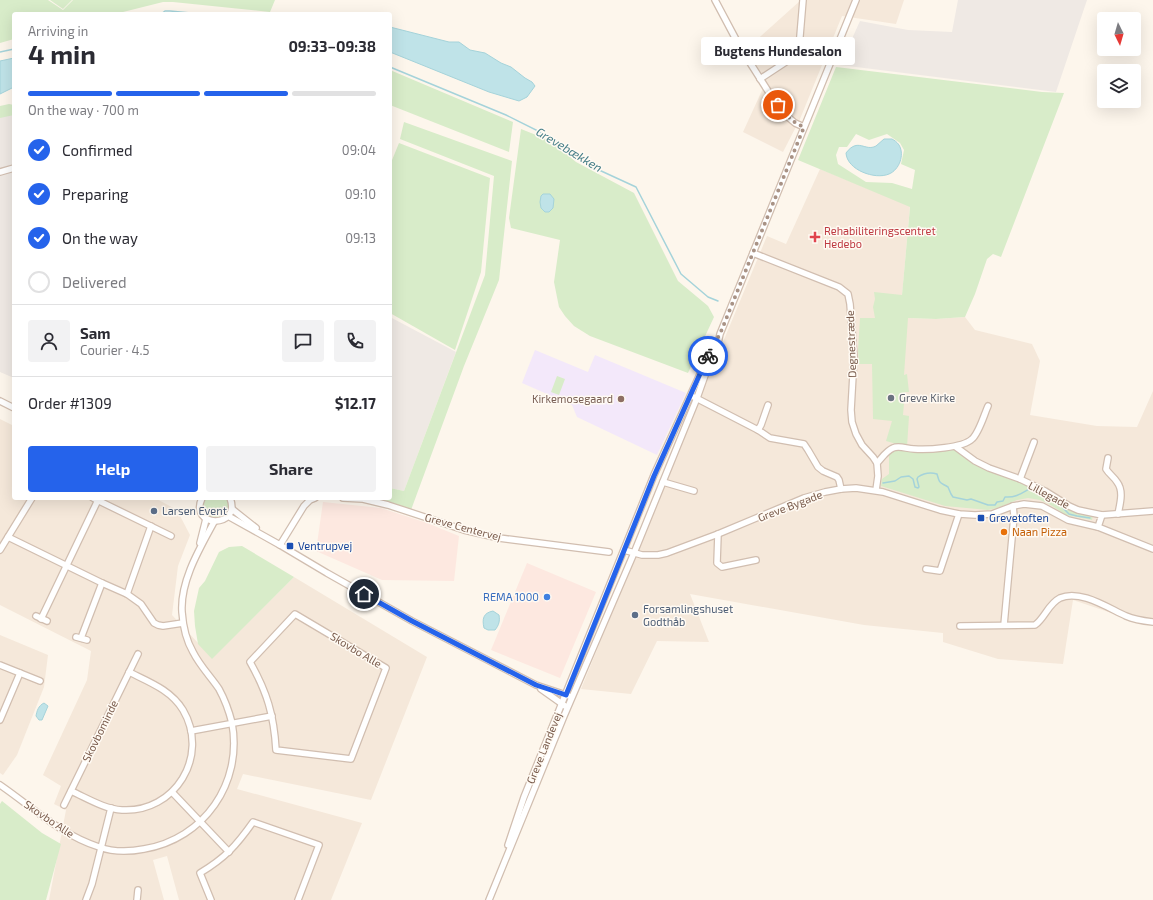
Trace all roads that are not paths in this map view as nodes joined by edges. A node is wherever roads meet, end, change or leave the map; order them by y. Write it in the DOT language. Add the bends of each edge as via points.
graph roads {
  1 [pos="715,0"];
  2 [pos="802,0"];
  3 [pos="856,0"];
  4 [pos="760,79"];
  5 [pos="804,127"];
  6 [pos="12,169"];
  7 [pos="0,172"];
  8 [pos="753,252"];
  9 [pos="720,334"];
  10 [pos="691,396"];
  11 [pos="697,398"];
  12 [pos="0,401"];
  13 [pos="768,405"];
  14 [pos="988,406"];
  15 [pos="12,407"];
  16 [pos="758,430"];
  17 [pos="1034,442"];
  18 [pos="956,447"];
  19 [pos="1108,458"];
  20 [pos="877,463"];
  21 [pos="1020,479"];
  22 [pos="663,482"];
  23 [pos="841,489"];
  24 [pos="876,490"];
  25 [pos="694,491"];
  26 [pos="31,500"];
  27 [pos="96,500"];
  28 [pos="98,500"];
  29 [pos="200,500"];
  30 [pos="231,500"];
  31 [pos="310,500"];
  32 [pos="363,500"];
  33 [pos="1013,506"];
  34 [pos="232,509"];
  35 [pos="1153,510"];
  36 [pos="959,514"];
  37 [pos="1118,514"];
  38 [pos="1102,515"];
  39 [pos="228,516"];
  40 [pos="206,519"];
  41 [pos="214,522"];
  42 [pos="151,526"];
  43 [pos="1098,527"];
  44 [pos="718,534"];
  45 [pos="171,536"];
  46 [pos="8,537"];
  47 [pos="269,538"];
  48 [pos="280,545"];
  49 [pos="1153,549"];
  50 [pos="0,550"];
  51 [pos="624,550"];
  52 [pos="198,551"];
  53 [pos="609,552"];
  54 [pos="634,553"];
  55 [pos="756,560"];
  56 [pos="67,565"];
  57 [pos="926,569"];
  58 [pos="102,583"];
  59 [pos="127,594"];
  60 [pos="47,622"];
  61 [pos="183,622"];
  62 [pos="1153,622"];
  63 [pos="1004,625"];
  64 [pos="960,626"];
  65 [pos="82,638"];
  66 [pos="138,654"];
  67 [pos="0,665"];
  68 [pos="129,672"];
  69 [pos="20,673"];
  70 [pos="40,681"];
  71 [pos="536,685"];
  72 [pos="566,695"];
  73 [pos="572,697"];
  74 [pos="562,704"];
  75 [pos="568,707"];
  76 [pos="272,716"];
  77 [pos="0,720"];
  78 [pos="232,723"];
  79 [pos="191,731"];
  80 [pos="0,785"];
  81 [pos="71,791"];
  82 [pos="172,792"];
  83 [pos="64,805"];
  84 [pos="111,808"];
  85 [pos="200,822"];
  86 [pos="101,848"];
  87 [pos="229,852"];
  88 [pos="138,890"];
  89 [pos="86,900"];
  90 [pos="137,900"];
  91 [pos="211,900"];
  92 [pos="298,900"];
  93 [pos="489,900"];
  1 -- 4 [label="street"];
  2 -- 4 [label="street" via="799,48 795,56"];
  3 -- 5 [label="street, Greve Landevej"];
  4 -- 5 [label="street" via="788,117"];
  5 -- 8 [label="street, Greve Landevej"];
  6 -- 7 [label="street"];
  8 -- 9 [label="street, Greve Landevej"];
  8 -- 20 [label="street, Degnestræde" via="848,294 854,357 852,422 862,445"];
  9 -- 10 [label="street, Greve Landevej"];
  9 -- 11 [label="street, Greve Landevej"];
  10 -- 11 [label="street"];
  10 -- 51 [label="street, Greve Landevej" via="654,476"];
  11 -- 16 [label="street"];
  11 -- 22 [label="street, Greve Landevej"];
  12 -- 15 [label="street"];
  13 -- 16 [label="street"];
  14 -- 18 [label="street" via="972,440"];
  16 -- 23 [label="street" via="770,438 804,444 818,467 837,477"];
  17 -- 21 [label="street, Lillegade"];
  18 -- 20 [label="street" via="893,448"];
  18 -- 21 [label="street, Lillegade" via="989,468"];
  19 -- 37 [label="street" via="1106,469 1121,489"];
  20 -- 24 [label="street"];
  21 -- 38 [label="street, Lillegade" via="1078,510"];
  22 -- 25 [label="street"];
  22 -- 54 [label="street, Greve Landevej"];
  23 -- 24 [label="street, Greve Bygade"];
  23 -- 44 [label="street, Greve Bygade" via="804,498"];
  24 -- 36 [label="street, Greve Bygade"];
  26 -- 46 [label="street"];
  27 -- 56 [label="street"];
  28 -- 42 [label="street"];
  29 -- 40 [label="street" via="200,510"];
  30 -- 34 [label="street"];
  31 -- 48 [label="street"];
  32 -- 53 [label="street, Greve Centervej" via="499,538"];
  33 -- 36 [label="street, Greve Bygade" via="992,514"];
  33 -- 43 [label="street, Greve Bygade" via="1042,506 1068,520"];
  33 -- 63 [label="street"];
  34 -- 39 [label="street"];
  34 -- 47 [label="street"];
  35 -- 37 [label="street, Lillegade"];
  36 -- 57 [label="street" via="940,571"];
  37 -- 38 [label="street, Lillegade"];
  38 -- 43 [label="street"];
  39 -- 41 [label="street" via="224,520"];
  39 -- 47 [label="street"];
  40 -- 41 [label="street"];
  40 -- 52 [label="street, Skovbo Alle"];
  41 -- 52 [label="street, Skovbo Alle"];
  42 -- 45 [label="street"];
  42 -- 59 [label="street"];
  43 -- 49 [label="street, Greve Bygade"];
  44 -- 54 [label="street, Greve Bygade" via="662,555"];
  44 -- 55 [label="street" via="717,563 722,567"];
  46 -- 50 [label="street"];
  46 -- 56 [label="street"];
  47 -- 48 [label="street"];
  48 -- 71 [label="street" via="412,621"];
  51 -- 54 [label="street, Greve Bygade"];
  51 -- 72 [label="street, Greve Landevej"];
  52 -- 61 [label="street, Skovbo Alle" via="182,598"];
  54 -- 73 [label="street, Greve Landevej"];
  56 -- 58 [label="street"];
  56 -- 60 [label="street" via="38,617"];
  58 -- 59 [label="street"];
  58 -- 65 [label="street"];
  59 -- 61 [label="street" via="141,604 154,623 163,626"];
  61 -- 78 [label="street, Skovbo Alle" via="192,652 218,689"];
  62 -- 63 [label="street" via="1127,616 1092,600 1073,595 1060,598 1035,625"];
  63 -- 64 [label="street"];
  66 -- 68 [label="street, Skovbominde"];
  67 -- 69 [label="street"];
  68 -- 79 [label="street" via="171,696 188,720"];
  68 -- 81 [label="street, Skovbominde"];
  69 -- 70 [label="street"];
  69 -- 77 [label="street"];
  71 -- 72 [label="street"];
  71 -- 74 [label="street"];
  72 -- 73 [label="street"];
  72 -- 74 [label="street, Greve Landevej"];
  73 -- 75 [label="street, Greve Landevej"];
  74 -- 75 [label="street"];
  74 -- 93 [label="street, Greve Landevej" via="524,797"];
  75 -- 93 [label="street, Greve Landevej"];
  76 -- 76 [label="street, Skovbo Alle" via="260,678 250,662 295,614 386,668 351,759 276,750"];
  76 -- 78 [label="street"];
  78 -- 79 [label="street"];
  78 -- 85 [label="street, Skovbo Alle" via="234,741 229,777 212,809"];
  79 -- 82 [label="street" via="191,758 181,782"];
  80 -- 86 [label="street, Skovbo Alle" via="54,826"];
  81 -- 83 [label="street, Skovbominde"];
  81 -- 84 [label="street"];
  82 -- 84 [label="street" via="159,802 143,808"];
  82 -- 85 [label="street"];
  84 -- 86 [label="street"];
  85 -- 86 [label="street, Skovbo Alle" via="186,833 154,848 130,851"];
  85 -- 87 [label="street"];
  86 -- 89 [label="street"];
  87 -- 91 [label="street" via="200,873"];
  87 -- 92 [label="street" via="253,822 319,845"];
  88 -- 90 [label="street"];
}
